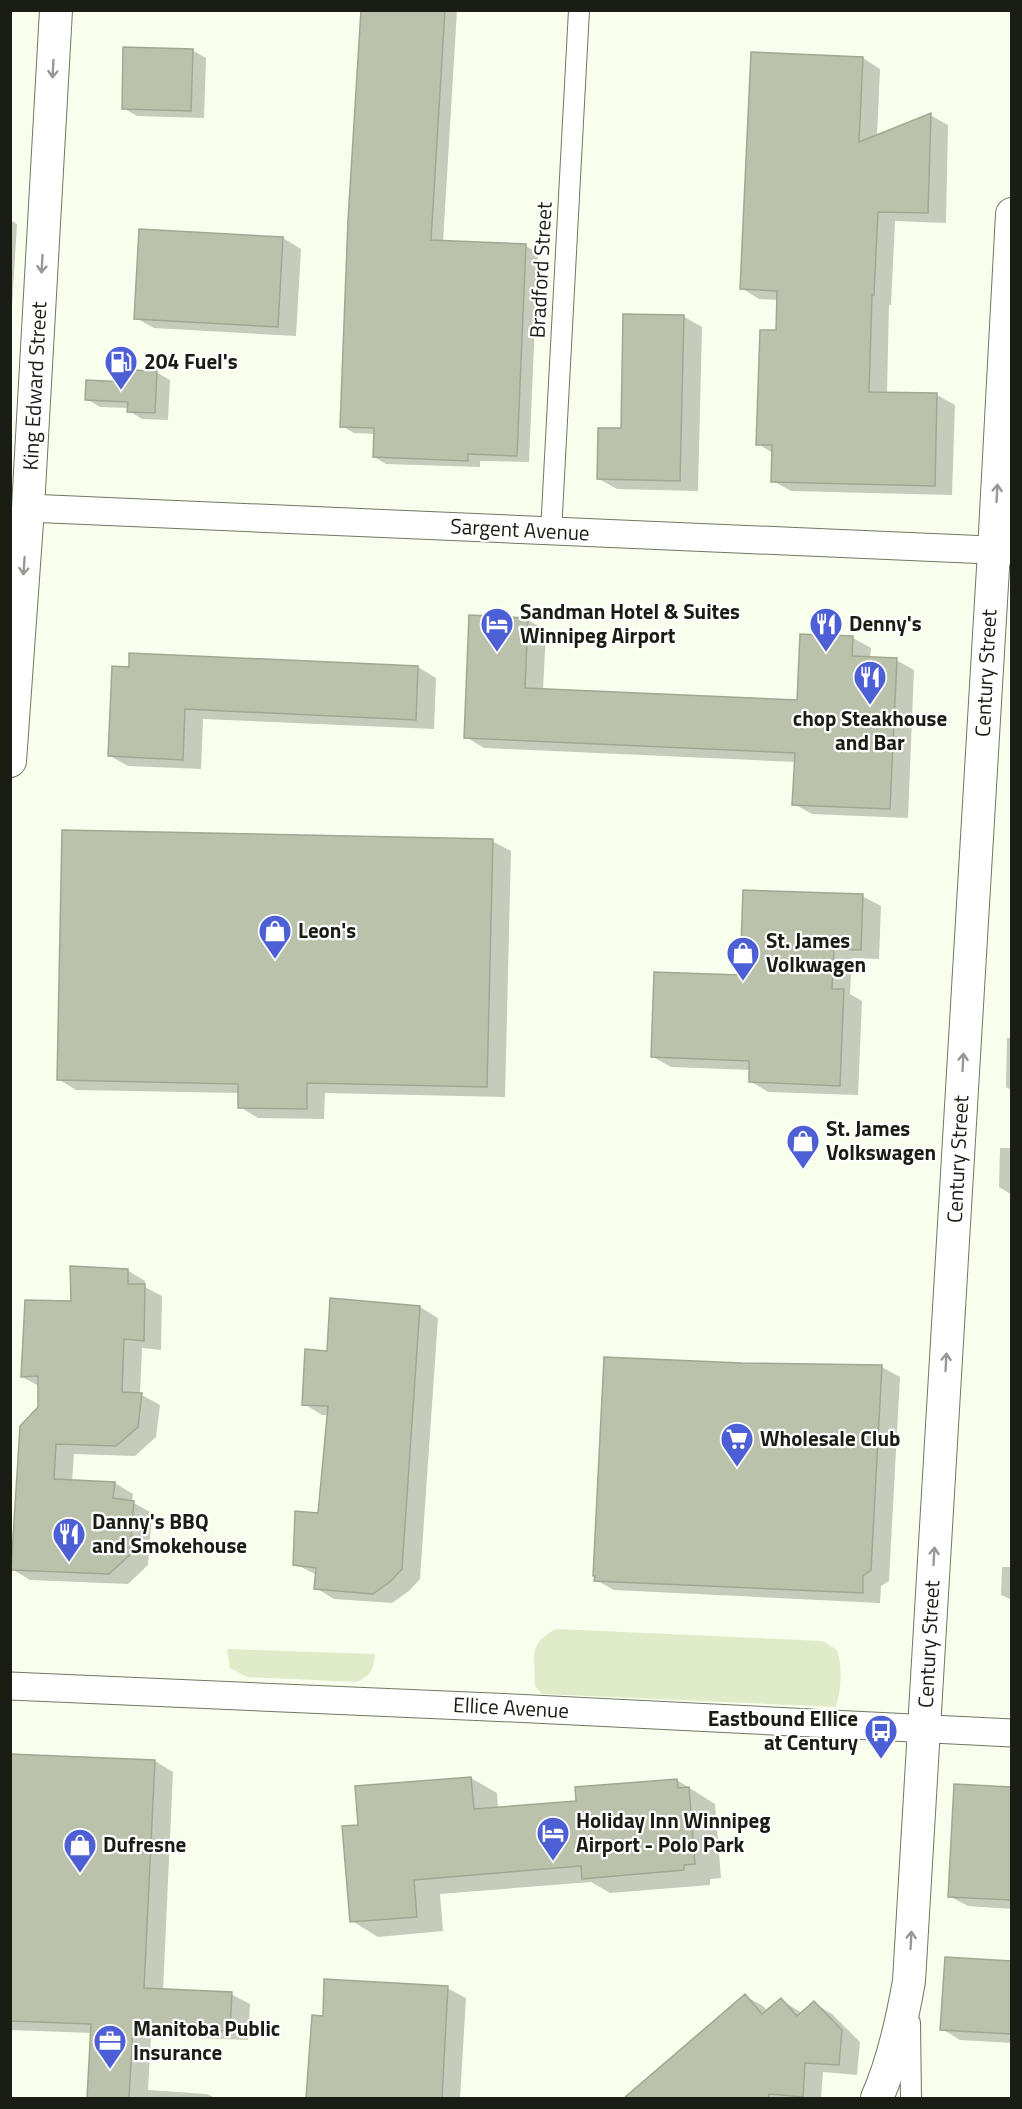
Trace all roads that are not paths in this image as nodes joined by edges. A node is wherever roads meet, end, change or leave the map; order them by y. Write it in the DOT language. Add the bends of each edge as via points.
graph roads {
  1 [pos="56,10"];
  2 [pos="579,10"];
  3 [pos="1011,214"];
  4 [pos="28,508"];
  5 [pos="551,532"];
  6 [pos="1003,551"];
  7 [pos="10,761"];
  8 [pos="10,1686"];
  9 [pos="924,1730"];
  10 [pos="1011,1733"];
  11 [pos="909,1981"];
  12 [pos="877,2098"];
  13 [pos="911,2098"];
  1 -- 4 [label="main road, King Edward Street, one-way"];
  2 -- 5 [label="street, Bradford Street"];
  6 -- 3 [label="main road, Century Street, one-way"];
  4 -- 5 [label="main road, Sargent Avenue"];
  4 -- 7 [label="main road, King Edward Street, one-way"];
  5 -- 6 [label="main road, Sargent Avenue"];
  9 -- 6 [label="main road, Century Street, one-way"];
  8 -- 9 [label="main road, Ellice Avenue"];
  9 -- 10 [label="main road, Ellice Avenue"];
  11 -- 9 [label="main road, Century Street, one-way"];
  11 -- 12 [label="main road, Century Street" via="903,2016"];
  11 -- 13 [label="street"];
}
